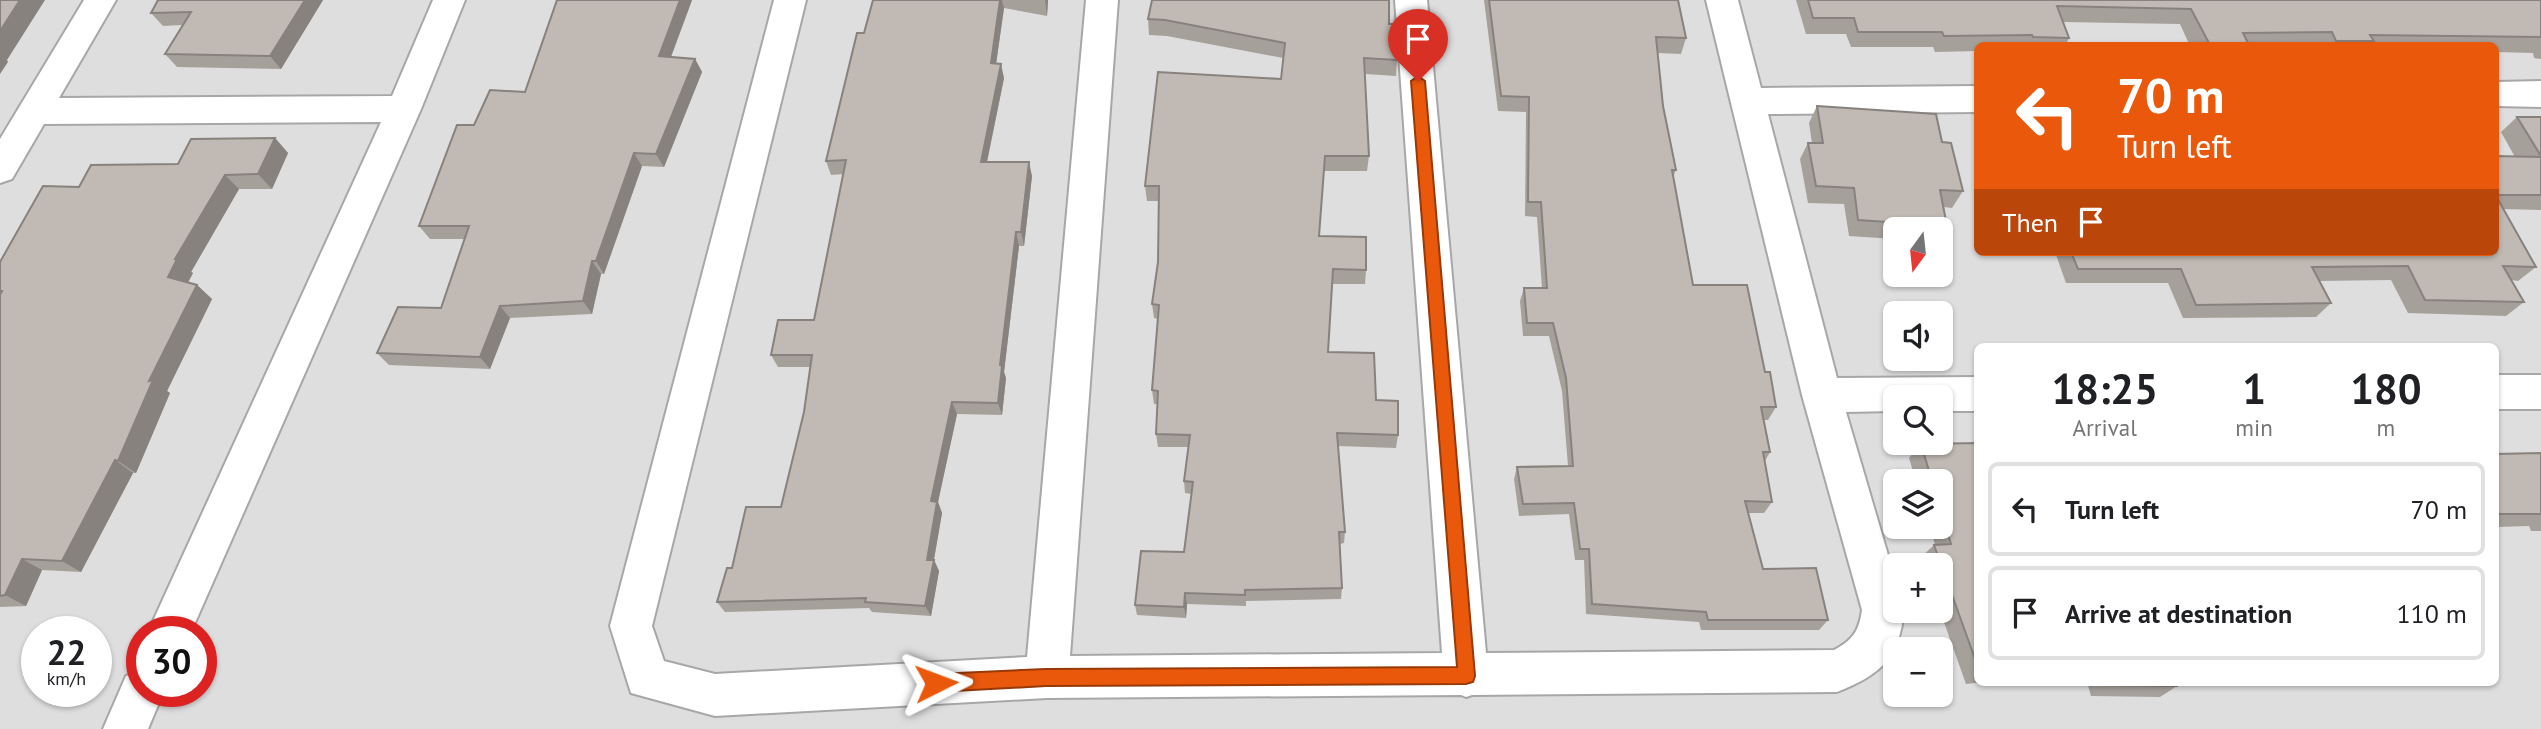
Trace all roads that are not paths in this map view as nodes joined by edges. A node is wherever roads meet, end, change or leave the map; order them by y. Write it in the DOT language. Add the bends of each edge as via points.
graph roads {
  1 [pos="100,0"];
  2 [pos="449,0"];
  3 [pos="790,0"];
  4 [pos="1102,0"];
  5 [pos="1411,0"];
  6 [pos="1722,0"];
  7 [pos="2541,93"];
  8 [pos="2499,94"];
  9 [pos="1974,99"];
  10 [pos="1749,101"];
  11 [pos="404,109"];
  12 [pos="36,111"];
  13 [pos="0,169"];
  14 [pos="2499,392"];
  15 [pos="2541,392"];
  16 [pos="1974,394"];
  17 [pos="1822,395"];
  18 [pos="176,616"];
  19 [pos="1466,676"];
  20 [pos="1046,677"];
  21 [pos="135,707"];
  22 [pos="125,729"];
  1 -- 12 [label="street"];
  2 -- 11 [label="street"];
  3 -- 20 [label="street" via="631,625 647,678 715,695"];
  4 -- 20 [label="street"];
  5 -- 19 [label="street"];
  6 -- 10 [label="street"];
  7 -- 8 [label="street"];
  9 -- 10 [label="street"];
  10 -- 17 [label="street"];
  11 -- 12 [label="street"];
  11 -- 18 [label="street"];
  12 -- 13 [label="street"];
  14 -- 15 [label="street"];
  16 -- 17 [label="street"];
  17 -- 19 [label="street" via="1883,610 1881,636 1864,658 1837,671"];
  19 -- 20 [label="street"];
  21 -- 22 [label="street"];
}
